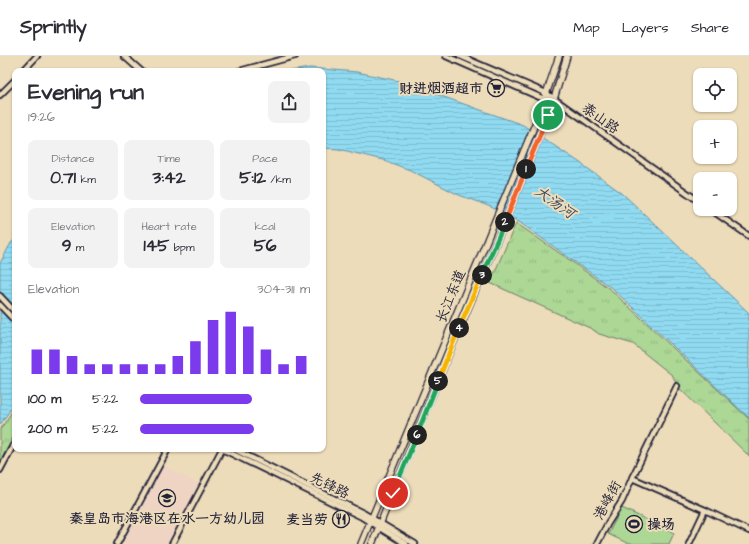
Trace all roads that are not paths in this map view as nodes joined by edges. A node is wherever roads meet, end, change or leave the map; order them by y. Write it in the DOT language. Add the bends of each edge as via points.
graph roads {
  1 [pos="37,56"];
  2 [pos="124,56"];
  3 [pos="295,56"];
  4 [pos="446,56"];
  5 [pos="460,56"];
  6 [pos="558,56"];
  7 [pos="567,56"];
  8 [pos="26,68"];
  9 [pos="138,68"];
  10 [pos="250,68"];
  11 [pos="12,83"];
  12 [pos="0,95"];
  13 [pos="545,96"];
  14 [pos="554,99"];
  15 [pos="693,197"];
  16 [pos="721,216"];
  17 [pos="748,234"];
  18 [pos="0,296"];
  19 [pos="0,305"];
  20 [pos="12,309"];
  21 [pos="12,318"];
  22 [pos="676,386"];
  23 [pos="12,448"];
  24 [pos="166,452"];
  25 [pos="220,452"];
  26 [pos="228,452"];
  27 [pos="240,452"];
  28 [pos="0,470"];
  29 [pos="632,478"];
  30 [pos="705,510"];
  31 [pos="371,520"];
  32 [pos="380,525"];
  33 [pos="749,531"];
  34 [pos="117,544"];
  35 [pos="172,544"];
  36 [pos="361,544"];
  37 [pos="372,544"];
  38 [pos="406,544"];
  39 [pos="415,544"];
  40 [pos="597,544"];
  41 [pos="689,544"];
  1 -- 8 [label="street"];
  2 -- 9 [label="street"];
  3 -- 10 [label="street"];
  4 -- 13 [label="street"];
  5 -- 13 [label="street, 泰山路"];
  6 -- 13 [label="main road, 长江东道"];
  7 -- 14 [label="main road, 长江东道"];
  11 -- 12 [label="street"];
  13 -- 14 [label="street, 泰山路"];
  13 -- 31 [label="main road, 长江东道"];
  14 -- 15 [label="street, 泰山路"];
  14 -- 32 [label="main road, 长江东道"];
  16 -- 17 [label="street"];
  18 -- 20 [label="street"];
  19 -- 21 [label="street"];
  22 -- 29 [label="street, 港峰街"];
  23 -- 28 [label="street"];
  24 -- 34 [label="street"];
  25 -- 35 [label="street"];
  26 -- 31 [label="street"];
  27 -- 31 [label="street, 先锋路"];
  29 -- 30 [label="street"];
  29 -- 40 [label="street, 港峰街"];
  30 -- 33 [label="street"];
  30 -- 41 [label="street"];
  31 -- 32 [label="street"];
  31 -- 36 [label="main road, 长江东道"];
  32 -- 37 [label="main road, 长江东道"];
  32 -- 38 [label="street"];
  32 -- 39 [label="street"];
}
